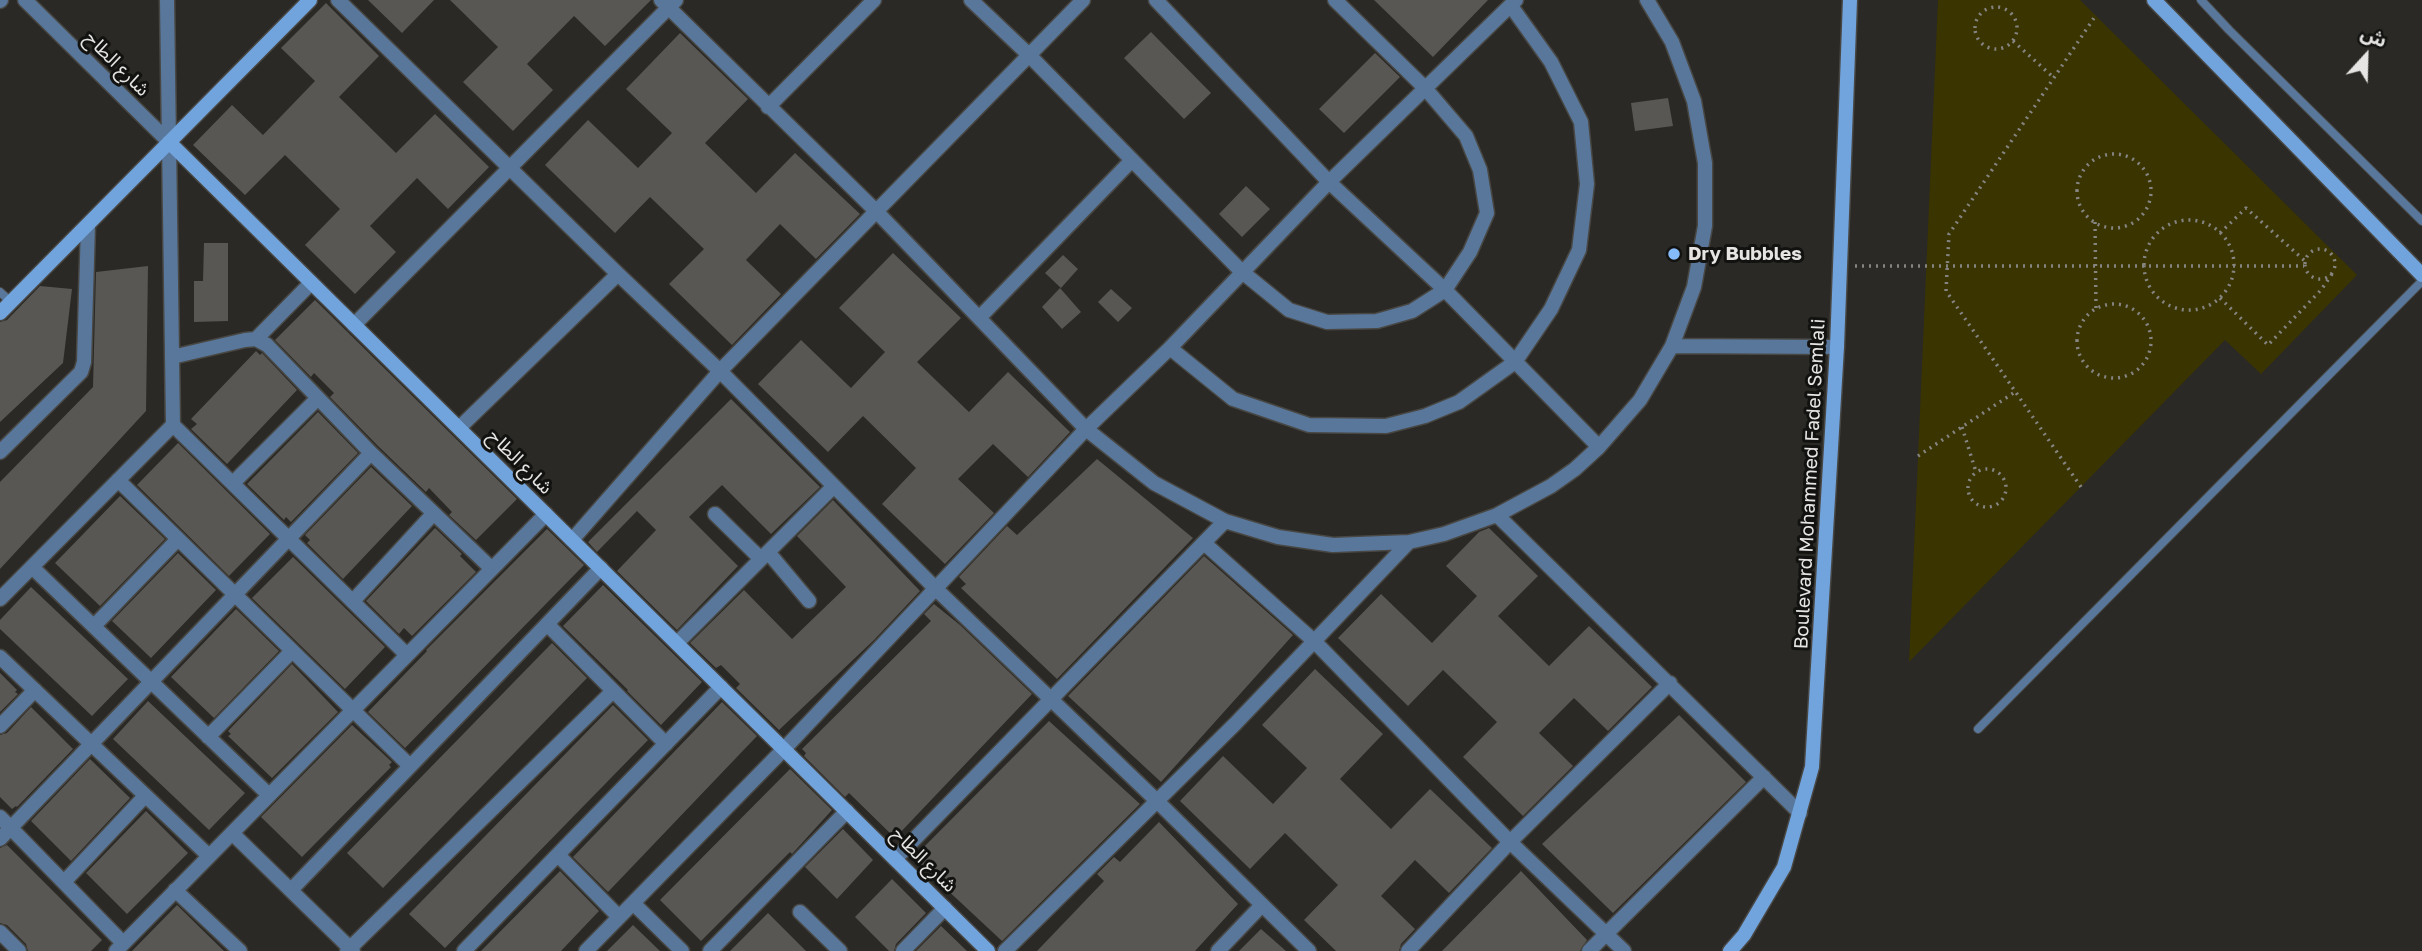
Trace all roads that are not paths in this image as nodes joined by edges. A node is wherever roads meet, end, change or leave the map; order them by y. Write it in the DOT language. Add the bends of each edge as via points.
graph roads {
  1 [pos="25,0"];
  2 [pos="167,0"];
  3 [pos="310,0"];
  4 [pos="338,0"];
  5 [pos="874,0"];
  6 [pos="971,0"];
  7 [pos="1083,0"];
  8 [pos="1156,0"];
  9 [pos="1335,0"];
  10 [pos="1647,0"];
  11 [pos="1850,0"];
  12 [pos="2154,0"];
  13 [pos="2201,0"];
  14 [pos="668,3"];
  15 [pos="1513,3"];
  16 [pos="1028,54"];
  17 [pos="1425,88"];
  18 [pos="768,107"];
  19 [pos="169,142"];
  20 [pos="1132,160"];
  21 [pos="509,168"];
  22 [pos="1329,181"];
  23 [pos="876,211"];
  24 [pos="2422,221"];
  25 [pos="88,225"];
  26 [pos="1241,271"];
  27 [pos="618,274"];
  28 [pos="2422,275"];
  29 [pos="2422,281"];
  30 [pos="312,283"];
  31 [pos="1445,290"];
  32 [pos="0,292"];
  33 [pos="11,302"];
  34 [pos="0,313"];
  35 [pos="979,318"];
  36 [pos="354,325"];
  37 [pos="256,339"];
  38 [pos="1672,346"];
  39 [pos="1837,347"];
  40 [pos="1171,348"];
  41 [pos="172,357"];
  42 [pos="1515,362"];
  43 [pos="720,371"];
  44 [pos="317,399"];
  45 [pos="173,425"];
  46 [pos="459,429"];
  47 [pos="1086,429"];
  48 [pos="1599,447"];
  49 [pos="0,452"];
  50 [pos="371,453"];
  51 [pos="118,480"];
  52 [pos="233,483"];
  53 [pos="834,486"];
  54 [pos="433,514"];
  55 [pos="546,514"];
  56 [pos="715,514"];
  57 [pos="1497,515"];
  58 [pos="1225,521"];
  59 [pos="289,538"];
  60 [pos="178,539"];
  61 [pos="572,540"];
  62 [pos="1409,542"];
  63 [pos="1204,543"];
  64 [pos="764,556"];
  65 [pos="32,567"];
  66 [pos="601,568"];
  67 [pos="492,569"];
  68 [pos="935,588"];
  69 [pos="2,594"];
  70 [pos="235,595"];
  71 [pos="353,601"];
  72 [pos="809,601"];
  73 [pos="547,625"];
  74 [pos="94,626"];
  75 [pos="1314,641"];
  76 [pos="677,643"];
  77 [pos="292,651"];
  78 [pos="407,655"];
  79 [pos="0,657"];
  80 [pos="152,682"];
  81 [pos="1670,683"];
  82 [pos="721,687"];
  83 [pos="35,690"];
  84 [pos="613,691"];
  85 [pos="1052,699"];
  86 [pos="353,710"];
  87 [pos="0,726"];
  88 [pos="1978,729"];
  89 [pos="208,737"];
  90 [pos="92,744"];
  91 [pos="666,744"];
  92 [pos="784,749"];
  93 [pos="410,766"];
  94 [pos="1764,777"];
  95 [pos="269,795"];
  96 [pos="145,796"];
  97 [pos="1157,801"];
  98 [pos="847,811"];
  99 [pos="1800,813"];
  100 [pos="0,817"];
  101 [pos="11,828"];
  102 [pos="232,833"];
  103 [pos="0,839"];
  104 [pos="1510,842"];
  105 [pos="558,855"];
  106 [pos="209,856"];
  107 [pos="895,859"];
  108 [pos="64,882"];
  109 [pos="175,890"];
  110 [pos="290,890"];
  111 [pos="633,903"];
  112 [pos="1262,905"];
  113 [pos="946,908"];
  114 [pos="800,912"];
  115 [pos="619,917"];
  116 [pos="0,932"];
  117 [pos="1607,934"];
  118 [pos="120,947"];
  119 [pos="236,950"];
  120 [pos="350,950"];
  121 [pos="19,951"];
  122 [pos="464,951"];
  123 [pos="586,951"];
  124 [pos="682,951"];
  125 [pos="710,951"];
  126 [pos="840,951"];
  127 [pos="903,951"];
  128 [pos="988,951"];
  129 [pos="1005,951"];
  130 [pos="1217,951"];
  131 [pos="1308,951"];
  132 [pos="1408,951"];
  133 [pos="1589,951"];
  134 [pos="1624,951"];
  135 [pos="1730,951"];
  1 -- 19 [label="street, شارع الطاح"];
  2 -- 19 [label="street"];
  3 -- 19 [label="street"];
  4 -- 21 [label="street"];
  5 -- 18 [label="street"];
  6 -- 16 [label="street"];
  7 -- 16 [label="street"];
  8 -- 22 [label="street"];
  9 -- 17 [label="street"];
  10 -- 38 [label="street" via="1672,42 1694,101 1705,163 1701,250 1694,287"];
  11 -- 39 [label="street, Boulevard Mohammed Fadel Semlali"];
  12 -- 28 [label="street"];
  13 -- 24 [label="lane"];
  14 -- 18 [label="street"];
  14 -- 21 [label="street"];
  15 -- 17 [label="street"];
  15 -- 42 [label="street" via="1581,121 1587,184 1579,250 1551,309"];
  16 -- 20 [label="street"];
  16 -- 23 [label="street"];
  17 -- 22 [label="street"];
  17 -- 31 [label="street" via="1466,136 1480,170 1487,213 1470,252"];
  18 -- 23 [label="street"];
  19 -- 25 [label="street"];
  19 -- 30 [label="street, شارع الطاح"];
  19 -- 41 [label="street"];
  20 -- 26 [label="street"];
  20 -- 35 [label="street"];
  21 -- 27 [label="street"];
  21 -- 36 [label="street"];
  22 -- 26 [label="street"];
  22 -- 31 [label="street"];
  23 -- 35 [label="street"];
  23 -- 43 [label="street"];
  25 -- 33 [label="street"];
  25 -- 49 [label="street" via="81,372"];
  26 -- 31 [label="street" via="1289,310 1326,322 1377,321 1412,311"];
  26 -- 40 [label="street"];
  27 -- 43 [label="street"];
  27 -- 46 [label="street"];
  29 -- 88 [label="lane"];
  30 -- 36 [label="street, شارع الطاح"];
  30 -- 37 [label="street"];
  31 -- 42 [label="street"];
  32 -- 33 [label="lane"];
  33 -- 34 [label="street"];
  35 -- 47 [label="street"];
  36 -- 46 [label="street, شارع الطاح"];
  37 -- 41 [label="street"];
  37 -- 44 [label="street"];
  38 -- 39 [label="street"];
  38 -- 48 [label="street" via="1640,400"];
  39 -- 99 [label="street, Boulevard Mohammed Fadel Semlali" via="1812,767"];
  40 -- 42 [label="street" via="1233,399 1309,425 1386,426 1424,416 1459,402"];
  40 -- 47 [label="street"];
  41 -- 45 [label="street"];
  42 -- 48 [label="street"];
  43 -- 53 [label="street"];
  43 -- 61 [label="street"];
  44 -- 50 [label="street"];
  44 -- 52 [label="street"];
  45 -- 51 [label="street"];
  45 -- 52 [label="street"];
  46 -- 55 [label="street, شارع الطاح"];
  47 -- 58 [label="street" via="1154,483"];
  47 -- 68 [label="street"];
  48 -- 57 [label="street" via="1551,486"];
  50 -- 54 [label="street"];
  50 -- 59 [label="street"];
  51 -- 60 [label="street"];
  51 -- 65 [label="street"];
  52 -- 59 [label="street"];
  53 -- 64 [label="street"];
  53 -- 68 [label="street"];
  54 -- 67 [label="street"];
  54 -- 71 [label="street"];
  55 -- 61 [label="street, شارع الطاح"];
  55 -- 67 [label="street"];
  56 -- 64 [label="street"];
  57 -- 62 [label="street"];
  57 -- 81 [label="street"];
  58 -- 62 [label="street" via="1278,537 1333,545"];
  58 -- 63 [label="street"];
  59 -- 70 [label="street"];
  59 -- 71 [label="street"];
  60 -- 70 [label="street"];
  60 -- 74 [label="street"];
  61 -- 66 [label="street, شارع الطاح"];
  62 -- 75 [label="street"];
  63 -- 75 [label="street"];
  63 -- 85 [label="street"];
  64 -- 72 [label="street"];
  64 -- 76 [label="street"];
  65 -- 69 [label="street"];
  65 -- 74 [label="street"];
  66 -- 73 [label="street"];
  66 -- 76 [label="street, شارع الطاح"];
  67 -- 78 [label="street"];
  68 -- 85 [label="street"];
  68 -- 92 [label="street"];
  70 -- 77 [label="street"];
  70 -- 80 [label="street"];
  71 -- 78 [label="street"];
  73 -- 84 [label="street"];
  73 -- 93 [label="street"];
  74 -- 80 [label="street"];
  75 -- 97 [label="street"];
  75 -- 104 [label="street"];
  76 -- 82 [label="street, شارع الطاح"];
  77 -- 86 [label="street"];
  77 -- 89 [label="street"];
  78 -- 86 [label="street"];
  79 -- 83 [label="street"];
  80 -- 89 [label="street"];
  80 -- 90 [label="street"];
  81 -- 94 [label="street"];
  81 -- 104 [label="street"];
  82 -- 91 [label="street"];
  82 -- 92 [label="street, شارع الطاح"];
  83 -- 87 [label="street"];
  83 -- 90 [label="street"];
  84 -- 91 [label="street"];
  84 -- 120 [label="street"];
  85 -- 97 [label="street"];
  85 -- 107 [label="street"];
  86 -- 93 [label="street"];
  86 -- 95 [label="street"];
  89 -- 95 [label="street"];
  90 -- 96 [label="street"];
  90 -- 101 [label="street"];
  91 -- 105 [label="street"];
  92 -- 98 [label="street, شارع الطاح"];
  92 -- 111 [label="street"];
  93 -- 110 [label="street"];
  94 -- 99 [label="street"];
  94 -- 117 [label="street"];
  95 -- 102 [label="street"];
  96 -- 106 [label="street"];
  96 -- 108 [label="street"];
  97 -- 112 [label="street"];
  97 -- 129 [label="street"];
  98 -- 107 [label="street, شارع الطاح"];
  98 -- 125 [label="street"];
  99 -- 135 [label="street, Boulevard Mohammed Fadel Semlali" via="1784,867"];
  100 -- 101 [label="street"];
  101 -- 103 [label="street"];
  101 -- 108 [label="street"];
  102 -- 106 [label="street"];
  102 -- 110 [label="street"];
  104 -- 117 [label="street"];
  104 -- 132 [label="street"];
  105 -- 115 [label="street"];
  105 -- 122 [label="street"];
  106 -- 109 [label="street"];
  107 -- 113 [label="street, شارع الطاح"];
  108 -- 118 [label="street"];
  109 -- 118 [label="street"];
  109 -- 119 [label="street"];
  110 -- 120 [label="street"];
  111 -- 115 [label="street"];
  111 -- 124 [label="street"];
  112 -- 130 [label="street"];
  112 -- 131 [label="street"];
  113 -- 127 [label="street"];
  113 -- 128 [label="street, شارع الطاح"];
  114 -- 126 [label="street"];
  115 -- 123 [label="street"];
  116 -- 121 [label="street"];
  117 -- 133 [label="street"];
  117 -- 134 [label="street"];
}
